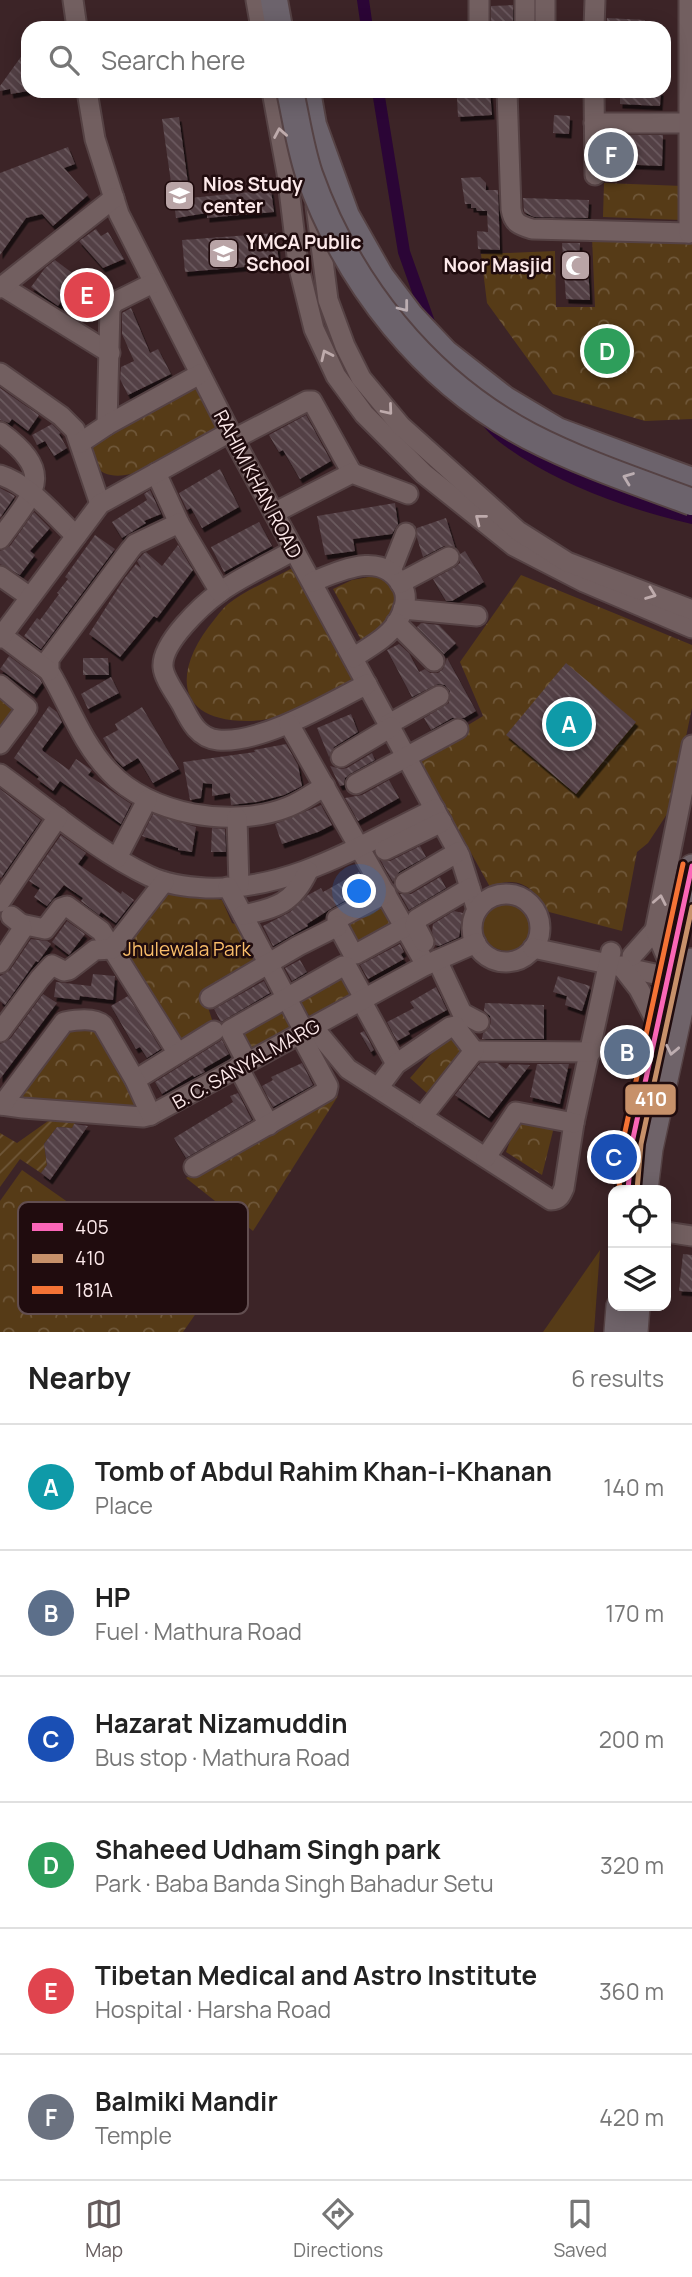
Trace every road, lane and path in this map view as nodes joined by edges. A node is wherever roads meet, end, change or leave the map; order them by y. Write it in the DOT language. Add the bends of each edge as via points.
graph roads {
  1 [pos="72,0"];
  2 [pos="256,0"];
  3 [pos="274,0"];
  4 [pos="289,0"];
  5 [pos="479,0"];
  6 [pos="525,0"];
  7 [pos="545,0"];
  8 [pos="595,0"];
  9 [pos="690,0"];
  10 [pos="76,21"];
  11 [pos="260,21"];
  12 [pos="278,21"];
  13 [pos="292,21"];
  14 [pos="479,21"];
  15 [pos="525,21"];
  16 [pos="545,21"];
  17 [pos="594,21"];
  18 [pos="88,98"];
  19 [pos="273,98"];
  20 [pos="292,98"];
  21 [pos="300,98"];
  22 [pos="308,98"];
  23 [pos="507,98"];
  24 [pos="594,98"];
  25 [pos="594,123"];
  26 [pos="689,123"];
  27 [pos="595,175"];
  28 [pos="114,198"];
  29 [pos="690,232"];
  30 [pos="4,281"];
  31 [pos="153,283"];
  32 [pos="110,353"];
  33 [pos="0,373"];
  34 [pos="200,374"];
  35 [pos="107,425"];
  36 [pos="0,432"];
  37 [pos="232,436"];
  38 [pos="80,443"];
  39 [pos="156,473"];
  40 [pos="352,473"];
  41 [pos="0,475"];
  42 [pos="692,481"];
  43 [pos="408,494"];
  44 [pos="32,495"];
  45 [pos="309,495"];
  46 [pos="692,502"];
  47 [pos="100,504"];
  48 [pos="274,513"];
  49 [pos="316,514"];
  50 [pos="179,523"];
  51 [pos="406,533"];
  52 [pos="76,536"];
  53 [pos="0,539"];
  54 [pos="294,550"];
  55 [pos="449,557"];
  56 [pos="0,576"];
  57 [pos="396,577"];
  58 [pos="312,582"];
  59 [pos="220,592"];
  60 [pos="30,597"];
  61 [pos="692,610"];
  62 [pos="477,616"];
  63 [pos="398,620"];
  64 [pos="692,628"];
  65 [pos="1,636"];
  66 [pos="353,658"];
  67 [pos="430,660"];
  68 [pos="49,671"];
  69 [pos="367,684"];
  70 [pos="0,685"];
  71 [pos="439,696"];
  72 [pos="412,700"];
  73 [pos="388,722"];
  74 [pos="289,724"];
  75 [pos="458,729"];
  76 [pos="0,744"];
  77 [pos="692,745"];
  78 [pos="341,757"];
  79 [pos="407,757"];
  80 [pos="0,774"];
  81 [pos="356,784"];
  82 [pos="325,786"];
  83 [pos="147,800"];
  84 [pos="439,815"];
  85 [pos="58,817"];
  86 [pos="237,818"];
  87 [pos="360,845"];
  88 [pos="117,858"];
  89 [pos="460,858"];
  90 [pos="692,866"];
  91 [pos="308,871"];
  92 [pos="164,882"];
  93 [pos="405,883"];
  94 [pos="234,887"];
  95 [pos="470,888"];
  96 [pos="386,892"];
  97 [pos="497,895"];
  98 [pos="0,904"];
  99 [pos="477,910"];
  100 [pos="243,915"];
  101 [pos="20,924"];
  102 [pos="338,926"];
  103 [pos="405,927"];
  104 [pos="654,930"];
  105 [pos="536,942"];
  106 [pos="476,943"];
  107 [pos="112,949"];
  108 [pos="618,959"];
  109 [pos="432,962"];
  110 [pos="0,963"];
  111 [pos="268,963"];
  112 [pos="683,970"];
  113 [pos="209,998"];
  114 [pos="287,998"];
  115 [pos="362,999"];
  116 [pos="479,1022"];
  117 [pos="657,1023"];
  118 [pos="214,1031"];
  119 [pos="306,1031"];
  120 [pos="0,1032"];
  121 [pos="474,1051"];
  122 [pos="177,1052"];
  123 [pos="591,1052"];
  124 [pos="242,1064"];
  125 [pos="396,1064"];
  126 [pos="135,1080"];
  127 [pos="378,1088"];
  128 [pos="1,1105"];
  129 [pos="151,1115"];
  130 [pos="422,1117"];
  131 [pos="574,1123"];
  132 [pos="269,1125"];
  133 [pos="486,1157"];
  134 [pos="194,1167"];
  135 [pos="628,1185"];
  136 [pos="647,1185"];
  137 [pos="671,1221"];
  138 [pos="692,1223"];
  139 [pos="671,1233"];
  140 [pos="692,1236"];
  141 [pos="618,1311"];
  142 [pos="638,1311"];
  143 [pos="616,1332"];
  144 [pos="636,1332"];
  1 -- 10 [label="street"];
  2 -- 11 [label="street"];
  3 -- 12 [label="highway"];
  4 -- 13 [label="highway"];
  5 -- 14 [label="street"];
  6 -- 15 [label="street"];
  7 -- 16 [label="street"];
  8 -- 17 [label="street"];
  9 -- 26 [label="street"];
  18 -- 28 [label="street, RAHIM KHAN ROAD" via="94,139"];
  64 -- 19 [label="street, one-way" via="514,546 424,474 364,414 336,376 314,329 298,264"];
  46 -- 20 [label="highway, one-way, bridge" via="529,436 467,396 434,368 387,317 330,225 308,172"];
  21 -- 61 [label="street, one-way" via="328,300 361,378 401,426 518,531 567,562"];
  22 -- 42 [label="highway, one-way" via="313,125 346,216 380,276 445,353 505,400 557,430"];
  23 -- 29 [label="street" via="511,209 512,219 519,225"];
  24 -- 25 [label="street"];
  25 -- 26 [label="street"];
  25 -- 27 [label="street"];
  26 -- 29 [label="street"];
  28 -- 30 [label="street"];
  28 -- 31 [label="street, RAHIM KHAN ROAD"];
  30 -- 32 [label="street"];
  31 -- 32 [label="street" via="110,308"];
  31 -- 34 [label="street, RAHIM KHAN ROAD"];
  32 -- 35 [label="street"];
  33 -- 38 [label="street" via="70,424"];
  34 -- 35 [label="street"];
  34 -- 37 [label="street, RAHIM KHAN ROAD"];
  35 -- 38 [label="street"];
  36 -- 44 [label="street" via="20,447 32,464 36,479"];
  37 -- 39 [label="street"];
  37 -- 40 [label="street" via="312,401"];
  37 -- 48 [label="street, RAHIM KHAN ROAD"];
  38 -- 47 [label="street"];
  39 -- 47 [label="street"];
  39 -- 50 [label="street"];
  40 -- 43 [label="street"];
  40 -- 45 [label="street"];
  41 -- 44 [label="street"];
  44 -- 52 [label="street"];
  44 -- 53 [label="street"];
  45 -- 48 [label="street"];
  45 -- 49 [label="street"];
  47 -- 52 [label="street"];
  48 -- 54 [label="street, RAHIM KHAN ROAD"];
  50 -- 59 [label="street"];
  50 -- 68 [label="street" via="135,544 54,650"];
  51 -- 57 [label="street"];
  52 -- 60 [label="street"];
  54 -- 58 [label="street, RAHIM KHAN ROAD"];
  54 -- 59 [label="street"];
  55 -- 57 [label="street"];
  56 -- 60 [label="street"];
  57 -- 58 [label="street" via="384,567 366,565"];
  57 -- 63 [label="street" via="406,596"];
  58 -- 66 [label="street, RAHIM KHAN ROAD"];
  59 -- 74 [label="street" via="170,644 163,669 202,735 218,740 240,738"];
  60 -- 65 [label="street"];
  62 -- 63 [label="street"];
  63 -- 66 [label="street"];
  63 -- 67 [label="street"];
  65 -- 68 [label="street"];
  66 -- 69 [label="street, RAHIM KHAN ROAD"];
  68 -- 83 [label="street" via="81,734 109,772"];
  69 -- 73 [label="street, RAHIM KHAN ROAD"];
  69 -- 74 [label="street"];
  70 -- 76 [label="street" via="27,708"];
  71 -- 73 [label="street"];
  72 -- 73 [label="street"];
  73 -- 78 [label="street"];
  73 -- 79 [label="street, RAHIM KHAN ROAD"];
  74 -- 82 [label="street"];
  75 -- 79 [label="street"];
  104 -- 77 [label="street, one-way"];
  79 -- 81 [label="street"];
  79 -- 84 [label="street, RAHIM KHAN ROAD"];
  80 -- 85 [label="street"];
  82 -- 86 [label="street" via="287,808"];
  82 -- 87 [label="street"];
  83 -- 86 [label="street" via="194,815"];
  83 -- 88 [label="street"];
  84 -- 87 [label="street" via="390,842"];
  84 -- 89 [label="street, RAHIM KHAN ROAD"];
  85 -- 88 [label="street"];
  85 -- 98 [label="street"];
  86 -- 94 [label="street"];
  87 -- 91 [label="street"];
  87 -- 96 [label="street"];
  88 -- 92 [label="street"];
  89 -- 93 [label="street"];
  89 -- 95 [label="street, RAHIM KHAN ROAD"];
  89 -- 97 [label="street, RAHIM KHAN ROAD"];
  90 -- 112 [label="main road"];
  91 -- 94 [label="street"];
  91 -- 100 [label="street" via="294,895 267,910"];
  92 -- 94 [label="street" via="184,887"];
  92 -- 107 [label="street"];
  94 -- 100 [label="street"];
  95 -- 99 [label="street, RAHIM KHAN ROAD"];
  95 -- 109 [label="street" via="415,922"];
  96 -- 102 [label="street" via="339,917"];
  96 -- 103 [label="street"];
  97 -- 99 [label="street"];
  97 -- 105 [label="street" via="514,895 532,905 540,925"];
  98 -- 101 [label="street"];
  99 -- 106 [label="street" via="472,932"];
  100 -- 111 [label="street"];
  101 -- 107 [label="street" via="45,929 61,908 70,906 102,931"];
  101 -- 110 [label="street" via="20,934"];
  102 -- 103 [label="street" via="354,954"];
  102 -- 111 [label="street"];
  103 -- 109 [label="street"];
  104 -- 108 [label="street"];
  104 -- 112 [label="street"];
  105 -- 106 [label="street" via="521,958 500,961"];
  105 -- 108 [label="street"];
  106 -- 109 [label="street, B. C. SANYAL MARG"];
  107 -- 120 [label="street" via="94,950 69,970 52,965"];
  107 -- 122 [label="street"];
  108 -- 112 [label="street"];
  108 -- 117 [label="street"];
  108 -- 123 [label="street"];
  109 -- 115 [label="street, B. C. SANYAL MARG"];
  109 -- 116 [label="street" via="462,1013"];
  111 -- 113 [label="street"];
  111 -- 114 [label="street"];
  112 -- 117 [label="main road"];
  112 -- 136 [label="main road, one-way"];
  114 -- 115 [label="street" via="346,965"];
  114 -- 119 [label="street"];
  114 -- 124 [label="street" via="230,1030"];
  115 -- 119 [label="street, B. C. SANYAL MARG"];
  115 -- 125 [label="street"];
  117 -- 135 [label="main road" via="632,1143"];
  118 -- 122 [label="street"];
  119 -- 124 [label="street, B. C. SANYAL MARG"];
  119 -- 127 [label="street" via="348,1069"];
  119 -- 132 [label="street" via="328,1088"];
  121 -- 123 [label="street"];
  121 -- 125 [label="street" via="453,1026"];
  121 -- 130 [label="street"];
  122 -- 126 [label="street"];
  123 -- 131 [label="street"];
  124 -- 129 [label="street, B. C. SANYAL MARG"];
  124 -- 132 [label="street"];
  125 -- 127 [label="street"];
  126 -- 128 [label="street" via="100,1021 66,1021"];
  126 -- 129 [label="street"];
  127 -- 130 [label="street"];
  128 -- 129 [label="street, B. C. SANYAL MARG"];
  130 -- 133 [label="street"];
  131 -- 133 [label="street" via="516,1112"];
  131 -- 133 [label="street" via="564,1188 555,1200"];
  132 -- 134 [label="street"];
  137 -- 138 [label="street"];
  139 -- 140 [label="street"];
  141 -- 143 [label="main road"];
  142 -- 144 [label="main road"];
}
